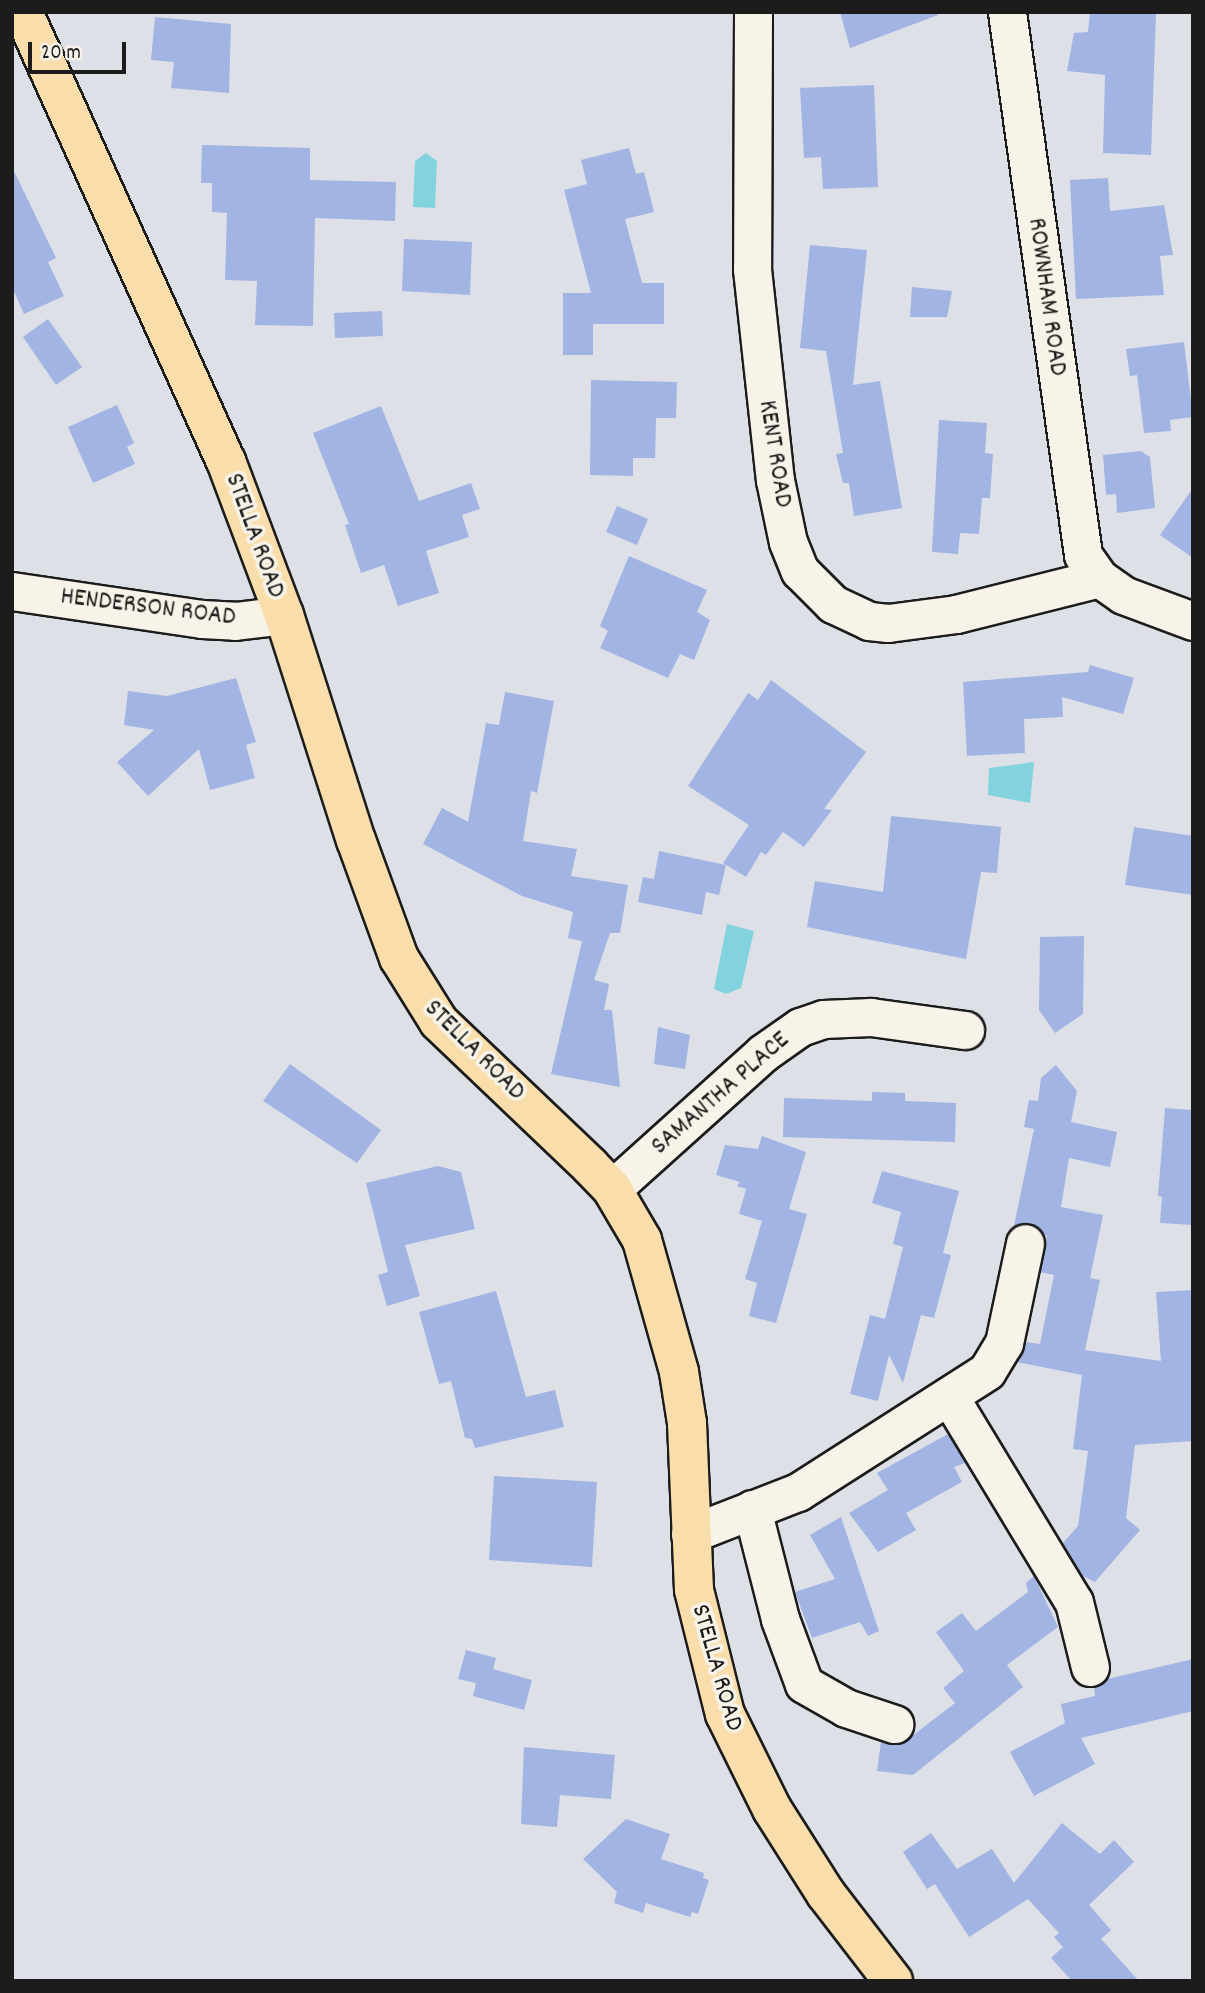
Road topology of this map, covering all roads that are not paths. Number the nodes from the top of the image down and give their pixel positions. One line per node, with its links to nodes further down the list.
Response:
1 (23, 12): 6 (main road, STELLA ROAD)
2 (753, 12): 4 (street, KENT ROAD)
3 (1007, 12): 4 (street, ROWNHAM ROAD)
4 (1099, 578): 7 (street)
5 (12, 591): 6 (street, HENDERSON ROAD)
6 (284, 615): 9 (main road, STELLA ROAD)
7 (1193, 621)
8 (965, 1030): 9 (street, SAMANTHA PLACE)
9 (612, 1189): 13 (main road, STELLA ROAD)
10 (1025, 1243): 11 (street)
11 (949, 1396): 12 (street); 14 (street)
12 (752, 1509): 13 (street); 15 (street)
13 (690, 1534): 16 (main road, STELLA ROAD)
14 (1090, 1667)
15 (894, 1724)
16 (893, 1981)

